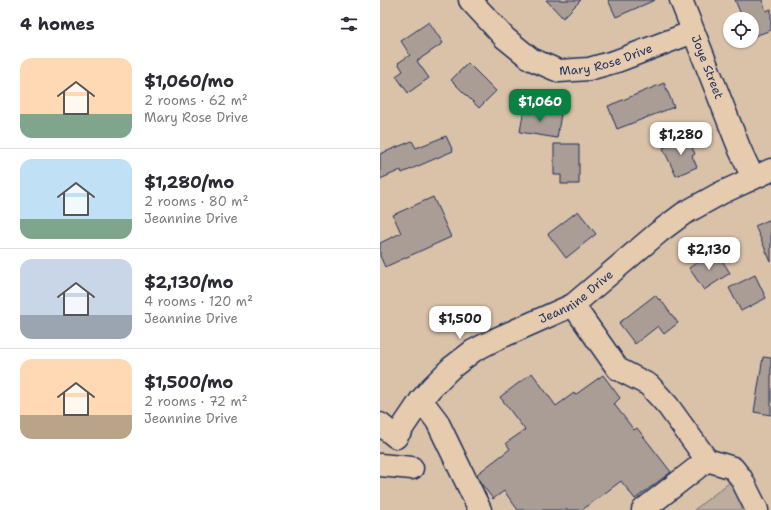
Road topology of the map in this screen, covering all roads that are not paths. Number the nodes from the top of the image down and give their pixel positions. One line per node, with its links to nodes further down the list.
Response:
1 (470, 0): 3 (street, Mary Rose Drive)
2 (681, 0): 3 (street, Joye Street)
3 (693, 32): 4 (street, Joye Street)
4 (762, 174): 5 (street, Jeannine Drive)
5 (573, 305): 6 (street, Jeannine Drive); 8 (street)
6 (421, 400): 7 (street, Jeannine Drive); 11 (street)
7 (388, 431)
8 (707, 460): 12 (street); 13 (street)
9 (380, 465): 10 (street)
10 (412, 468)
11 (480, 510)
12 (643, 510)
13 (757, 510)

